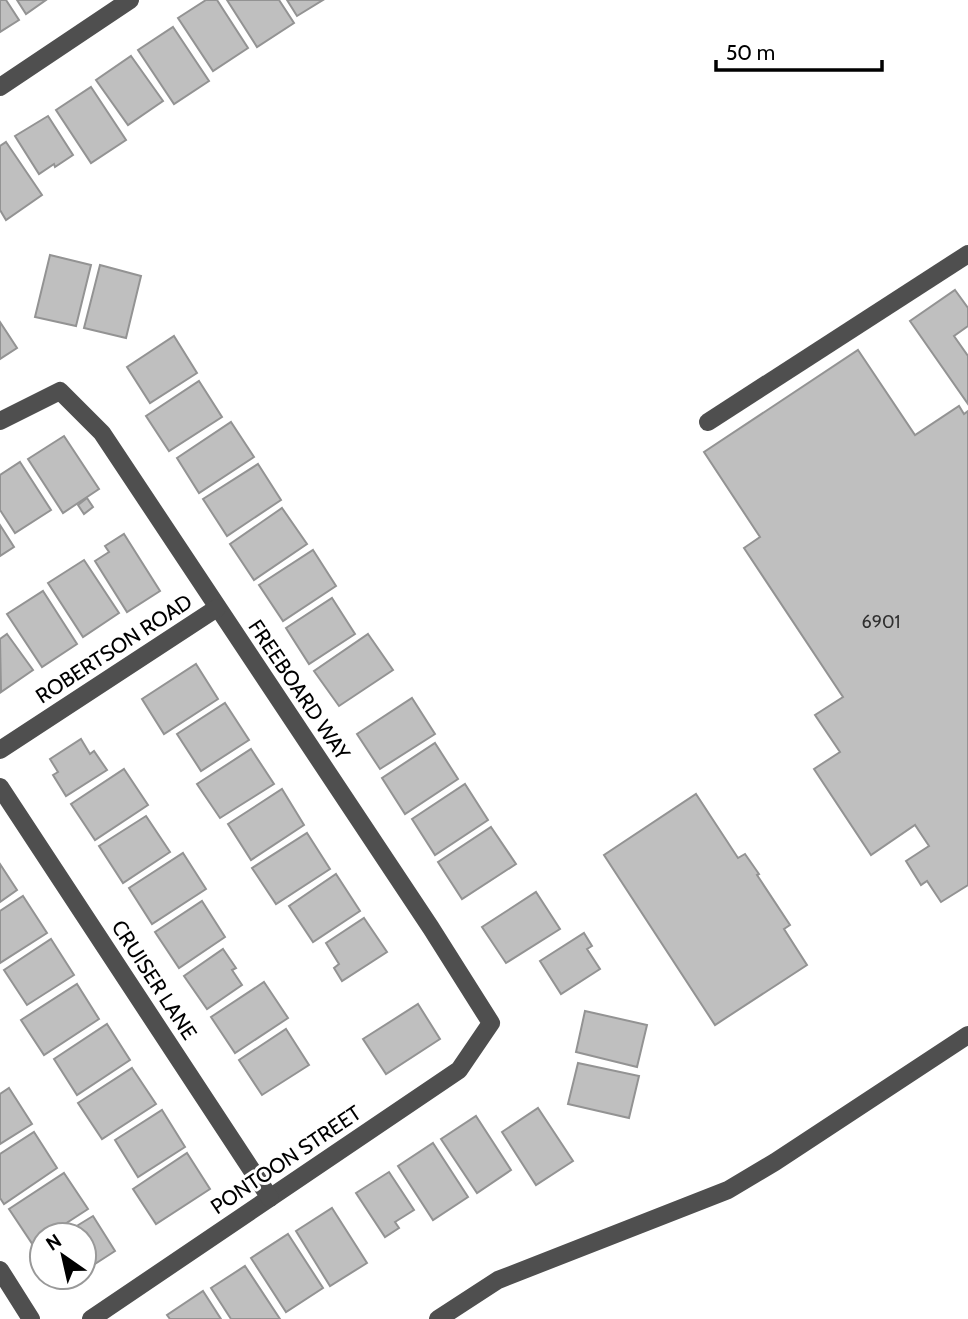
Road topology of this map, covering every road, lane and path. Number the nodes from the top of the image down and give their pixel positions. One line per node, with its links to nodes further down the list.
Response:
1 (130, 0): 2 (street)
2 (0, 87)
3 (968, 254): 5 (street)
4 (0, 421): 6 (street, FREEBOARD WAY)
5 (708, 422)
6 (217, 608): 7 (street, ROBERTSON ROAD); 9 (street, FREEBOARD WAY)
7 (0, 750)
8 (0, 787): 11 (street, CRUISER LANE)
9 (491, 1023): 11 (street, PONTOON STREET)
10 (968, 1035): 15 (street)
11 (270, 1198): 14 (street, PONTOON STREET)
12 (0, 1270): 13 (street)
13 (31, 1319)
14 (91, 1319)
15 (438, 1319)

